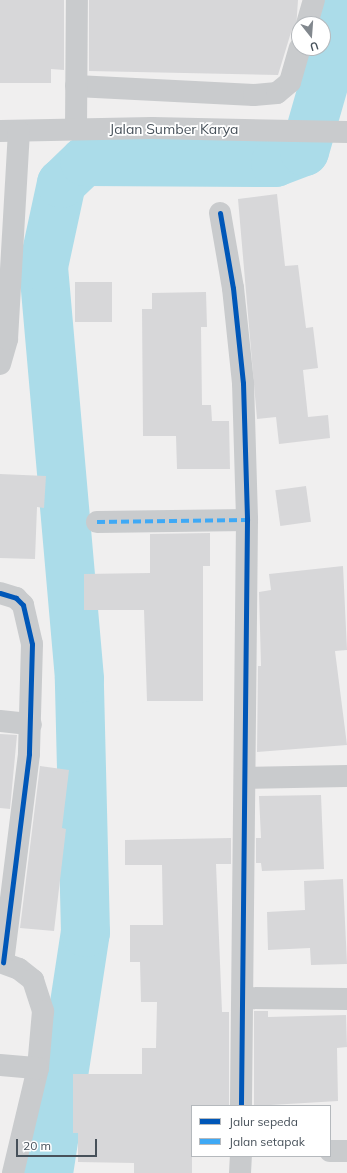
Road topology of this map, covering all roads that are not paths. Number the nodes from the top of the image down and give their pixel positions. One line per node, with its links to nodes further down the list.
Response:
1 (77, 0): 5 (street)
2 (314, 0): 3 (street)
3 (309, 16)
4 (298, 56): 5 (street)
5 (76, 86): 6 (street)
6 (76, 129): 7 (street, Jalan Sumber Karya); 8 (street, Jalan Sumber Karya)
7 (10, 131): 10 (street)
8 (340, 132)
9 (220, 213): 12 (street)
10 (6, 263): 11 (street)
11 (0, 364)
12 (247, 520): 13 (street); 18 (street)
13 (97, 522)
14 (0, 593): 16 (street)
15 (0, 721): 16 (street)
16 (31, 724): 19 (street)
17 (347, 776): 18 (street)
18 (245, 778): 21 (street)
19 (8, 833): 20 (street)
20 (2, 962): 24 (street)
21 (243, 998): 22 (street); 25 (street)
22 (347, 999)
23 (0, 1065): 24 (street)
24 (38, 1068): 29 (street)
25 (241, 1105)
26 (331, 1151): 27 (street)
27 (347, 1151)
28 (241, 1157): 30 (street)
29 (13, 1173)
30 (240, 1173)

